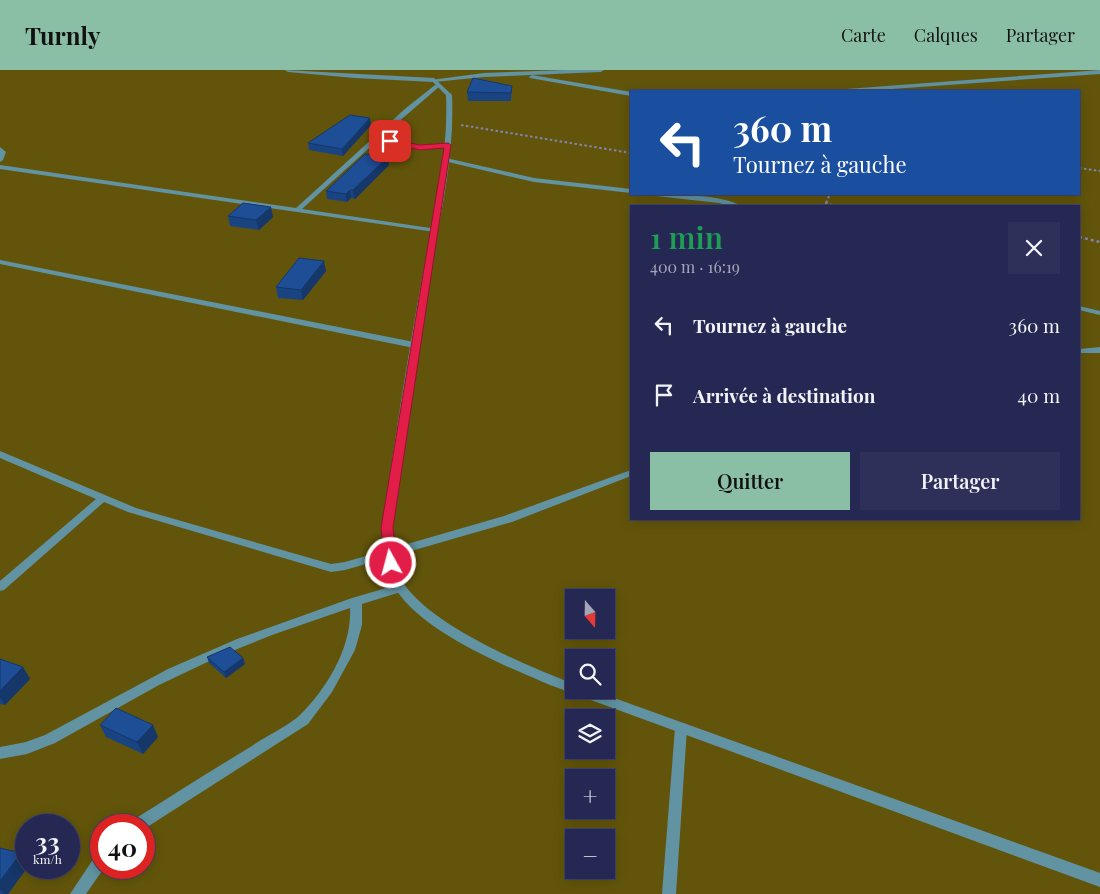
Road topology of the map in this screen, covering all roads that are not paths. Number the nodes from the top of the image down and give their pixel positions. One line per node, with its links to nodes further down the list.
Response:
1 (288, 70): 7 (street)
2 (500, 70): 6 (street)
3 (601, 70): 5 (street)
4 (1100, 72): 8 (street)
5 (512, 74): 6 (street); 9 (street)
6 (484, 75): 7 (street)
7 (436, 83): 10 (street); 11 (street)
8 (859, 90)
9 (630, 94)
10 (378, 138): 11 (street); 19 (street)
11 (448, 145): 14 (street)
12 (0, 149): 13 (street)
13 (0, 160)
14 (446, 160): 16 (street); 20 (street)
15 (0, 166): 19 (street)
16 (630, 191)
17 (665, 195): 18 (street)
18 (734, 205)
19 (296, 211): 20 (street)
20 (435, 230): 24 (street)
21 (0, 262): 24 (street)
22 (1080, 308): 23 (street)
23 (1100, 313)
24 (414, 346): 30 (street)
25 (1100, 350): 26 (street)
26 (1080, 351)
27 (0, 454): 29 (street)
28 (630, 473): 30 (street)
29 (103, 498): 30 (street); 31 (street)
30 (388, 552): 32 (street)
31 (0, 587)
32 (400, 588): 33 (street); 34 (street)
33 (356, 601): 37 (street); 38 (street)
34 (565, 686)
35 (602, 699): 36 (street)
36 (681, 728): 40 (street); 42 (street)
37 (0, 753)
38 (155, 814)
39 (90, 876): 41 (street)
40 (1100, 880)
41 (78, 894)
42 (669, 894)

